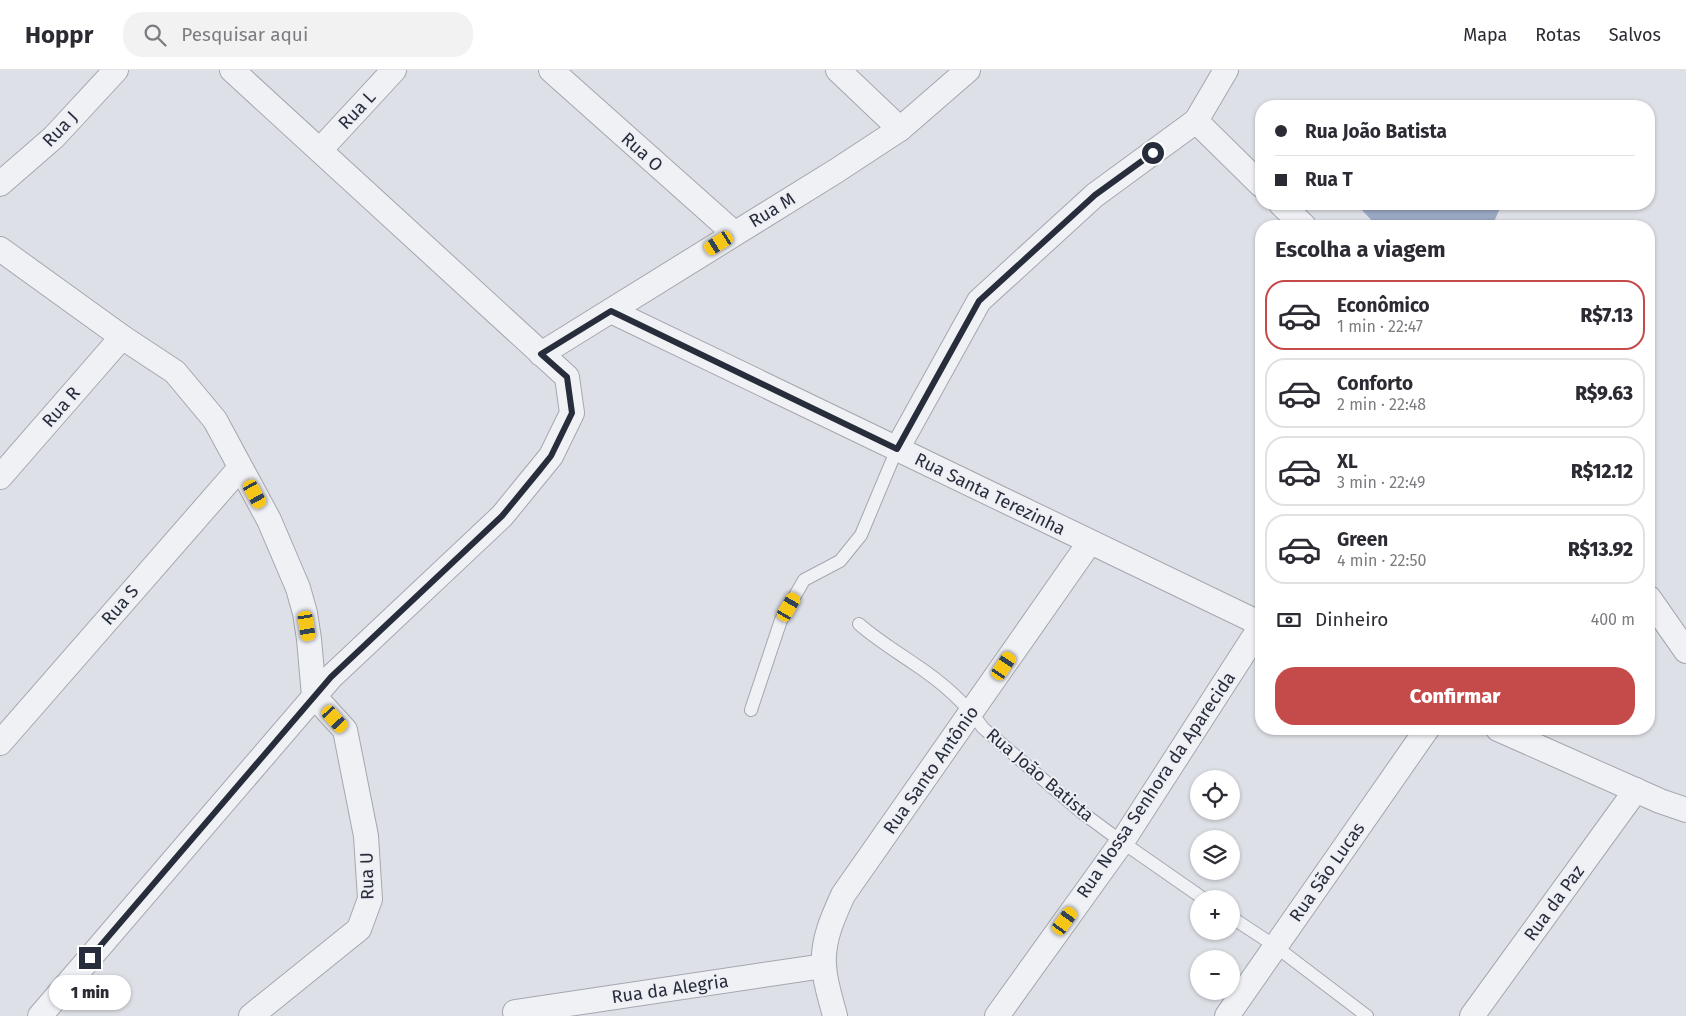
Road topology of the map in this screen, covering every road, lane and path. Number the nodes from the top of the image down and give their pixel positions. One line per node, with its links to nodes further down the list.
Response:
1 (116, 70): 12 (street, Rua J)
2 (232, 70): 10 (street)
3 (394, 70): 10 (street, Rua L)
4 (551, 70): 15 (street, Rua O)
5 (838, 70): 9 (street)
6 (968, 70): 9 (street, Rua M)
7 (1226, 70): 8 (street)
8 (1196, 121): 11 (street); 20 (street)
9 (900, 129): 15 (street, Rua M)
10 (320, 150): 19 (street)
11 (1255, 179)
12 (0, 184)
13 (1287, 210): 14 (street)
14 (1298, 220)
15 (734, 233): 17 (street, Rua M)
16 (0, 249): 18 (street)
17 (611, 311): 19 (street, Rua M); 20 (street, Rua Santa Terezinha)
18 (122, 337): 21 (street); 22 (street, Rua R)
19 (541, 354): 29 (street)
20 (897, 449): 23 (street, Rua Santa Terezinha); 30 (lane)
21 (240, 468): 29 (street); 34 (street, Rua S)
22 (0, 477)
23 (1090, 542): 25 (street, Rua Santa Terezinha); 31 (street, Rua Santo Antônio)
24 (1655, 607): 28 (street)
25 (1255, 622)
26 (859, 624): 31 (lane, Rua João Batista)
27 (1255, 634): 37 (street, Rua Nossa Senhora da Aparecida)
28 (1686, 651)
29 (314, 696): 43 (street); 44 (street, Rua U)
30 (751, 710)
31 (972, 712): 37 (lane, Rua João Batista); 41 (street, Rua Santo Antônio)
32 (1423, 735): 40 (street, Rua São Lucas)
33 (1512, 735): 35 (street)
34 (0, 743)
35 (1636, 790): 36 (street); 49 (street, Rua da Paz)
36 (1686, 810)
37 (1122, 842): 38 (lane, Rua João Batista); 46 (street, Rua Nossa Senhora da Aparecida)
38 (1191, 890)
39 (1240, 923): 40 (lane)
40 (1275, 946): 47 (street, Rua São Lucas); 48 (lane)
41 (824, 966): 42 (street, Rua da Alegria); 45 (street, Rua Santo Antônio)
42 (515, 1012)
43 (40, 1016)
44 (251, 1016)
45 (834, 1016)
46 (997, 1016)
47 (1227, 1016)
48 (1367, 1016)
49 (1472, 1016)

